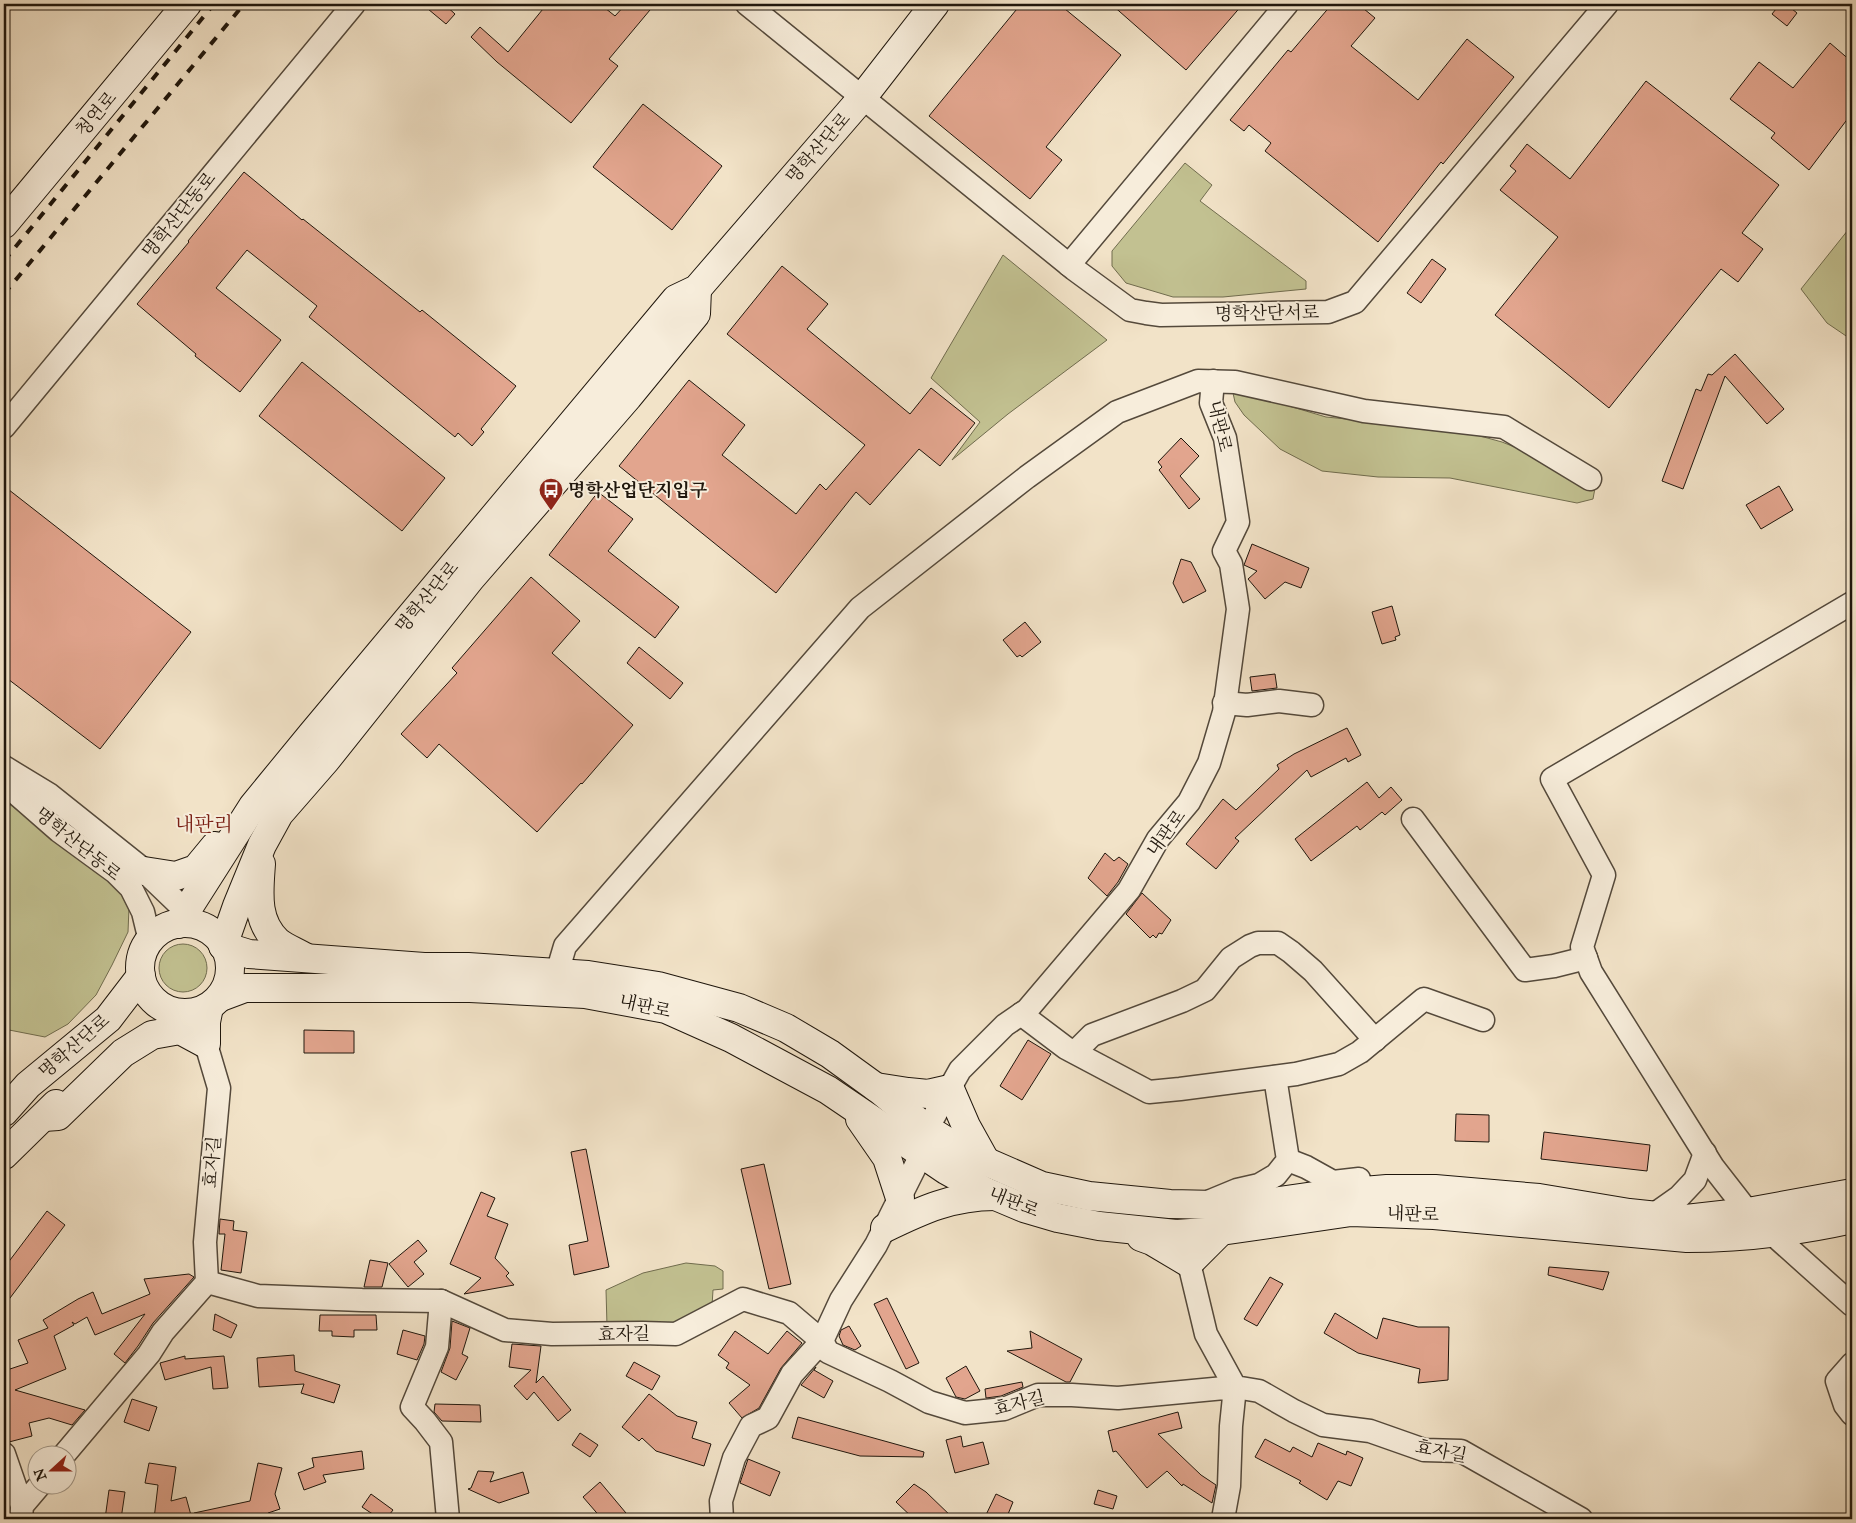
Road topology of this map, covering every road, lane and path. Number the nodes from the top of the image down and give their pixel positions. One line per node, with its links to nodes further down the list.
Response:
1 (188, 4): 8 (street, 청연로)
2 (354, 4): 12 (street, 명학산단동로)
3 (747, 4): 7 (street, 명학산단서로)
4 (935, 4): 7 (street, 명학산단로)
5 (1287, 4): 9 (street)
6 (1607, 4): 9 (street, 명학산단서로)
7 (862, 98): 9 (street, 명학산단서로); 10 (street, 명학산단로)
8 (4, 224)
9 (1069, 265)
10 (696, 288): 19 (street, 명학산단로); 21 (street, 명학산단로)
11 (1213, 381): 13 (street); 15 (street, 내판로); 28 (street)
12 (4, 428)
13 (1590, 478)
14 (1852, 603): 27 (street)
15 (1224, 704): 16 (street); 32 (street, 내판로)
16 (1312, 705)
17 (4, 767): 22 (street)
18 (4, 783): 24 (street, 명학산단동로)
19 (251, 810): 22 (street); 23 (street, 명학산단로)
20 (1413, 819): 27 (street)
21 (262, 844): 25 (street, 명학산단로); 26 (street)
22 (144, 871): 23 (street)
23 (186, 920): 24 (street); 25 (street)
24 (150, 941): 29 (street)
25 (223, 946): 26 (street, 내판로); 30 (street)
26 (309, 958): 28 (street, 내판로)
27 (1586, 958): 44 (street)
28 (558, 973): 38 (street, 내판로)
29 (141, 976): 31 (street); 41 (street, 명학산단로)
30 (215, 1002): 31 (street); 35 (street); 40 (street, 내판로)
31 (166, 1009): 42 (street)
32 (1021, 1014): 36 (street); 39 (street, 내판로)
33 (1483, 1020): 34 (street)
34 (1375, 1040): 36 (street); 37 (street)
35 (206, 1044): 42 (street); 61 (street, 효자길)
36 (1074, 1052): 37 (street)
37 (1275, 1077): 46 (street)
38 (875, 1087): 39 (street); 43 (street, 내판로)
39 (950, 1089): 43 (street, 내판로); 47 (street)
40 (851, 1105): 43 (street, 내판로); 51 (street)
41 (4, 1112)
42 (44, 1117): 45 (street)
43 (925, 1141): 47 (street, 내판로); 50 (street, 내판로); 51 (street)
44 (1705, 1153): 53 (street); 54 (street)
45 (4, 1155)
46 (1288, 1160): 48 (street); 52 (street)
47 (986, 1162): 52 (street, 내판로)
48 (1397, 1189): 52 (street, 내판로); 54 (street, 내판로)
49 (1852, 1193): 53 (street, 내판로)
50 (995, 1196): 56 (street); 57 (street, 내판로)
51 (900, 1198): 56 (street)
52 (1201, 1205)
53 (1748, 1212): 54 (street, 내판로); 59 (street)
54 (1652, 1216)
55 (1852, 1219): 59 (street, 내판로)
56 (885, 1228): 64 (street)
57 (1116, 1228): 58 (street, 내판로); 60 (street)
58 (1221, 1231): 59 (street, 내판로); 60 (street)
59 (1770, 1233): 63 (street)
60 (1189, 1263): 66 (street)
61 (207, 1282): 62 (street, 효자길); 68 (street)
62 (441, 1301): 64 (street, 효자길); 72 (street)
63 (1852, 1305)
64 (822, 1341): 66 (street, 효자길); 73 (street)
65 (1852, 1364): 67 (street)
66 (1235, 1387): 74 (street); 75 (street, 효자길)
67 (1852, 1414)
68 (71, 1446)
69 (4, 1454): 71 (street)
70 (33, 1496): 71 (street)
71 (22, 1513)
72 (448, 1519)
73 (722, 1519)
74 (1223, 1519)
75 (1581, 1519)

